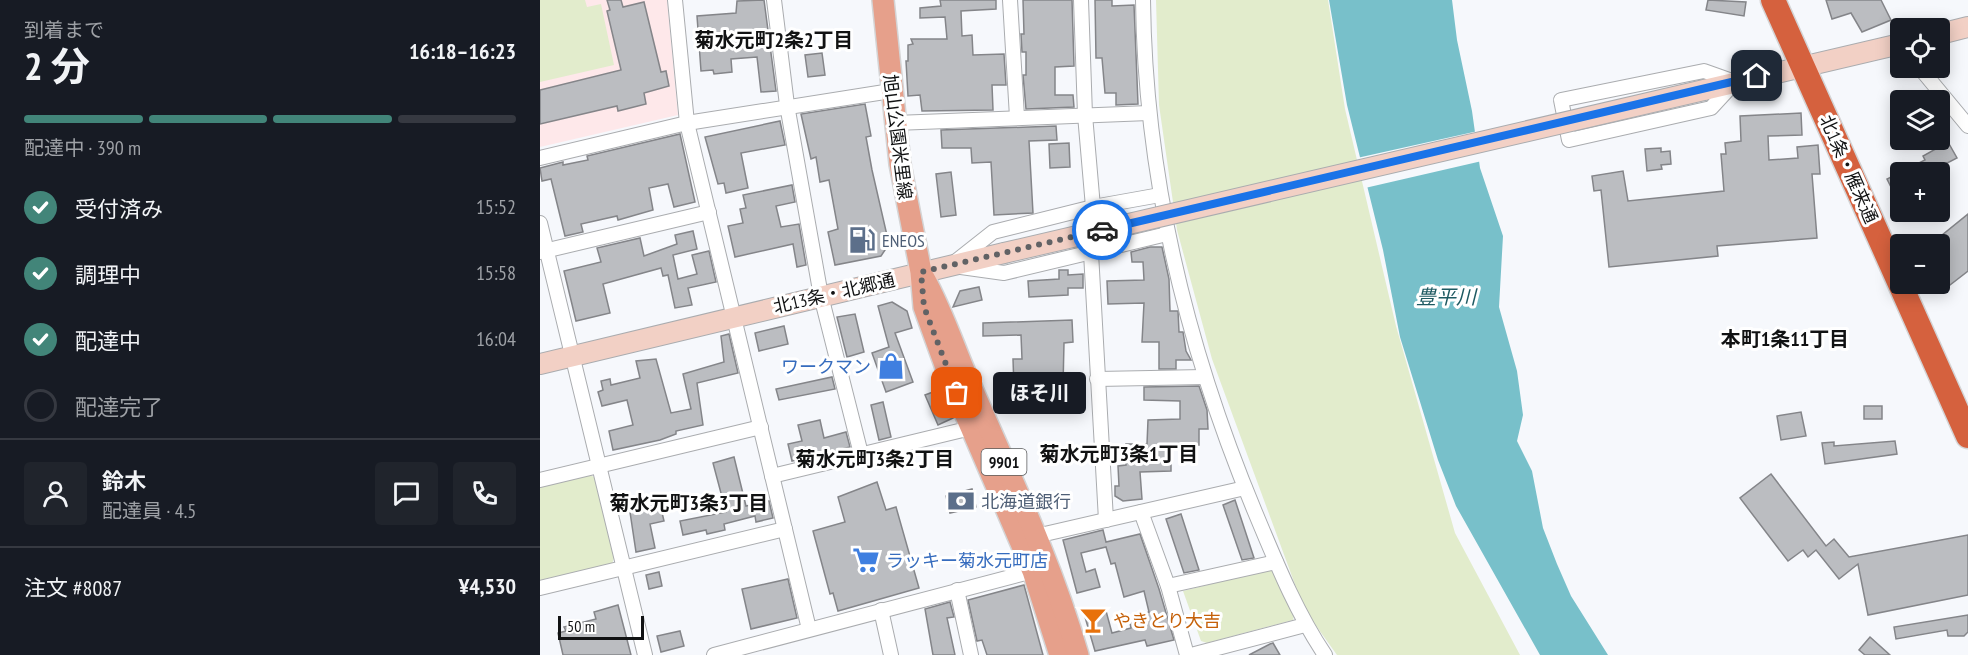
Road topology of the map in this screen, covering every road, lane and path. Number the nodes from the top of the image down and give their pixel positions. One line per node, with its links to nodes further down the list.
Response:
1 (675, 0): 19 (street)
2 (774, 0): 15 (street)
3 (883, 0): 14 (main road, 旭山公園米里線 / 9901)
4 (1010, 0): 18 (street)
5 (1081, 0): 17 (street)
6 (1143, 0): 16 (street)
7 (1773, 0): 11 (highway, 北1条・雁来通)
8 (1968, 27): 9 (street)
9 (1950, 32)
10 (1890, 47): 11 (street, 北13条・北郷通)
11 (1805, 68): 13 (street, 北13条・北郷通); 40 (highway, 北1条・雁来通)
12 (1928, 78): 21 (street)
13 (1734, 82): 13 (street); 30 (street, 北13条・北郷通, bridge)
14 (891, 91): 15 (street); 20 (main road, 旭山公園米里線 / 9901)
15 (787, 105): 19 (street); 32 (street)
16 (1149, 113): 17 (street); 23 (street)
17 (1085, 116): 18 (street); 24 (street)
18 (1017, 117): 20 (street)
19 (687, 123): 22 (street); 25 (street)
20 (895, 123): 31 (main road, 旭山公園米里線 / 9901)
21 (1968, 126)
22 (540, 159)
23 (1160, 195): 24 (street); 27 (street)
24 (1093, 207): 30 (street)
25 (709, 212): 28 (street); 33 (street)
26 (540, 223): 28 (street)
27 (1167, 234): 29 (street); 36 (street)
28 (543, 251): 34 (street)
29 (1091, 253): 30 (street); 37 (street)
30 (951, 265): 31 (street, 北13条・北郷通)
31 (921, 272): 32 (street, 北13条・北郷通); 39 (main road, 旭山公園米里線 / 9901); 49 (main road, 旭山公園米里線 / 9901)
32 (821, 296): 33 (street, 北13条・北郷通); 41 (street)
33 (734, 316): 34 (street, 北13条・北郷通); 38 (street)
34 (572, 356): 35 (street, 北13条・北郷通); 42 (street)
35 (540, 364)
36 (1204, 376): 37 (street); 45 (street)
37 (1097, 379): 47 (street)
38 (761, 427): 42 (street); 43 (street)
39 (971, 428): 41 (street); 52 (main road, 旭山公園米里線 / 9901)
40 (1968, 436)
41 (861, 454): 43 (street)
42 (599, 465): 44 (street); 51 (street)
43 (772, 476): 48 (street)
44 (540, 480)
45 (1245, 488): 46 (street); 50 (street)
46 (1141, 512): 47 (street); 53 (street)
47 (1106, 520): 49 (street)
48 (785, 529): 51 (street); 58 (street)
49 (1036, 536): 64 (main road, 旭山公園米里線 / 9901)
50 (1276, 562): 53 (street); 57 (street)
51 (624, 568): 54 (street); 59 (street)
52 (1033, 571): 55 (street); 63 (main road, 旭山公園米里線 / 9901)
53 (1168, 586): 65 (street)
54 (540, 588)
55 (957, 590): 56 (street); 62 (street)
56 (881, 610): 58 (street); 61 (street)
57 (1305, 625): 65 (street); 66 (street)
58 (809, 629): 60 (street)
59 (645, 655)
60 (714, 655)
61 (891, 655)
62 (970, 655)
63 (1060, 655)
64 (1078, 655)
65 (1189, 655)
66 (1325, 655)

